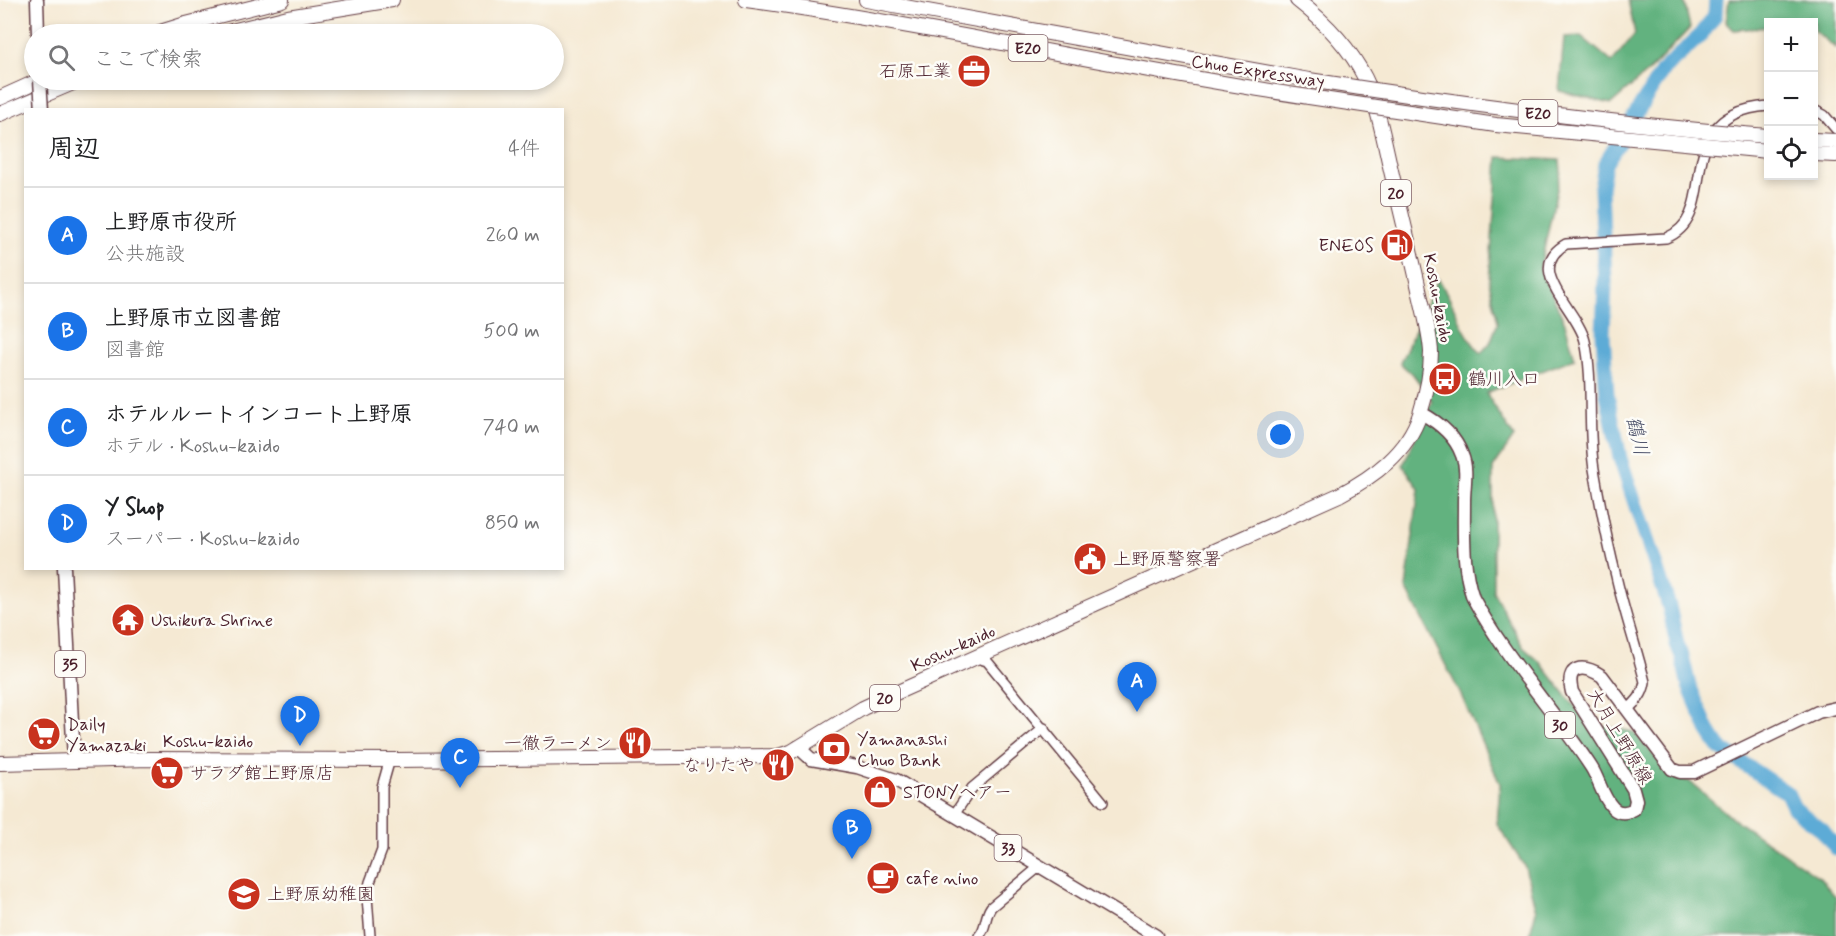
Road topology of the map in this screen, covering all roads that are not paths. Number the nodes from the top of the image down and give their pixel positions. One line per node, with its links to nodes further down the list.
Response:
1 (37, 0): 7 (main road)
2 (282, 0): 8 (highway)
3 (392, 0): 9 (highway)
4 (746, 0): 24 (highway, Chuo Expressway / E20, bridge)
5 (866, 0): 21 (highway, Chuo Expressway / E20, bridge)
6 (1297, 0): 27 (highway, Koshu-kaido / 20)
7 (38, 24)
8 (186, 24)
9 (260, 24)
10 (24, 82): 14 (highway)
11 (24, 87): 15 (highway)
12 (41, 90): 17 (main road, bridge)
13 (56, 90): 19 (highway)
14 (0, 92)
15 (0, 98)
16 (1764, 106): 31 (street)
17 (42, 108)
18 (1818, 112): 20 (street)
19 (0, 114)
20 (1836, 129)
21 (1764, 136)
22 (1818, 140): 23 (highway)
23 (1836, 141)
24 (1764, 151)
25 (1818, 154): 26 (highway)
26 (1836, 155)
27 (1421, 413): 29 (highway, Koshu-kaido / 20); 31 (main road, 大月上野原線 / 30)
28 (64, 570): 35 (main road, 35)
29 (977, 658): 32 (street); 33 (highway, Koshu-kaido / 20)
30 (1836, 708): 31 (main road, 大月上野原線 / 30)
31 (1628, 710)
32 (1044, 728): 37 (street); 38 (street)
33 (798, 747): 34 (highway, Koshu-kaido / 20); 38 (main road, 33)
34 (390, 759): 35 (highway, Koshu-kaido / 20); 40 (street)
35 (74, 760): 36 (highway, Koshu-kaido / 20)
36 (0, 763)
37 (1103, 802)
38 (954, 815): 39 (main road, 33)
39 (1039, 867): 41 (street); 42 (main road, 33)
40 (370, 936)
41 (979, 936)
42 (1156, 936)

